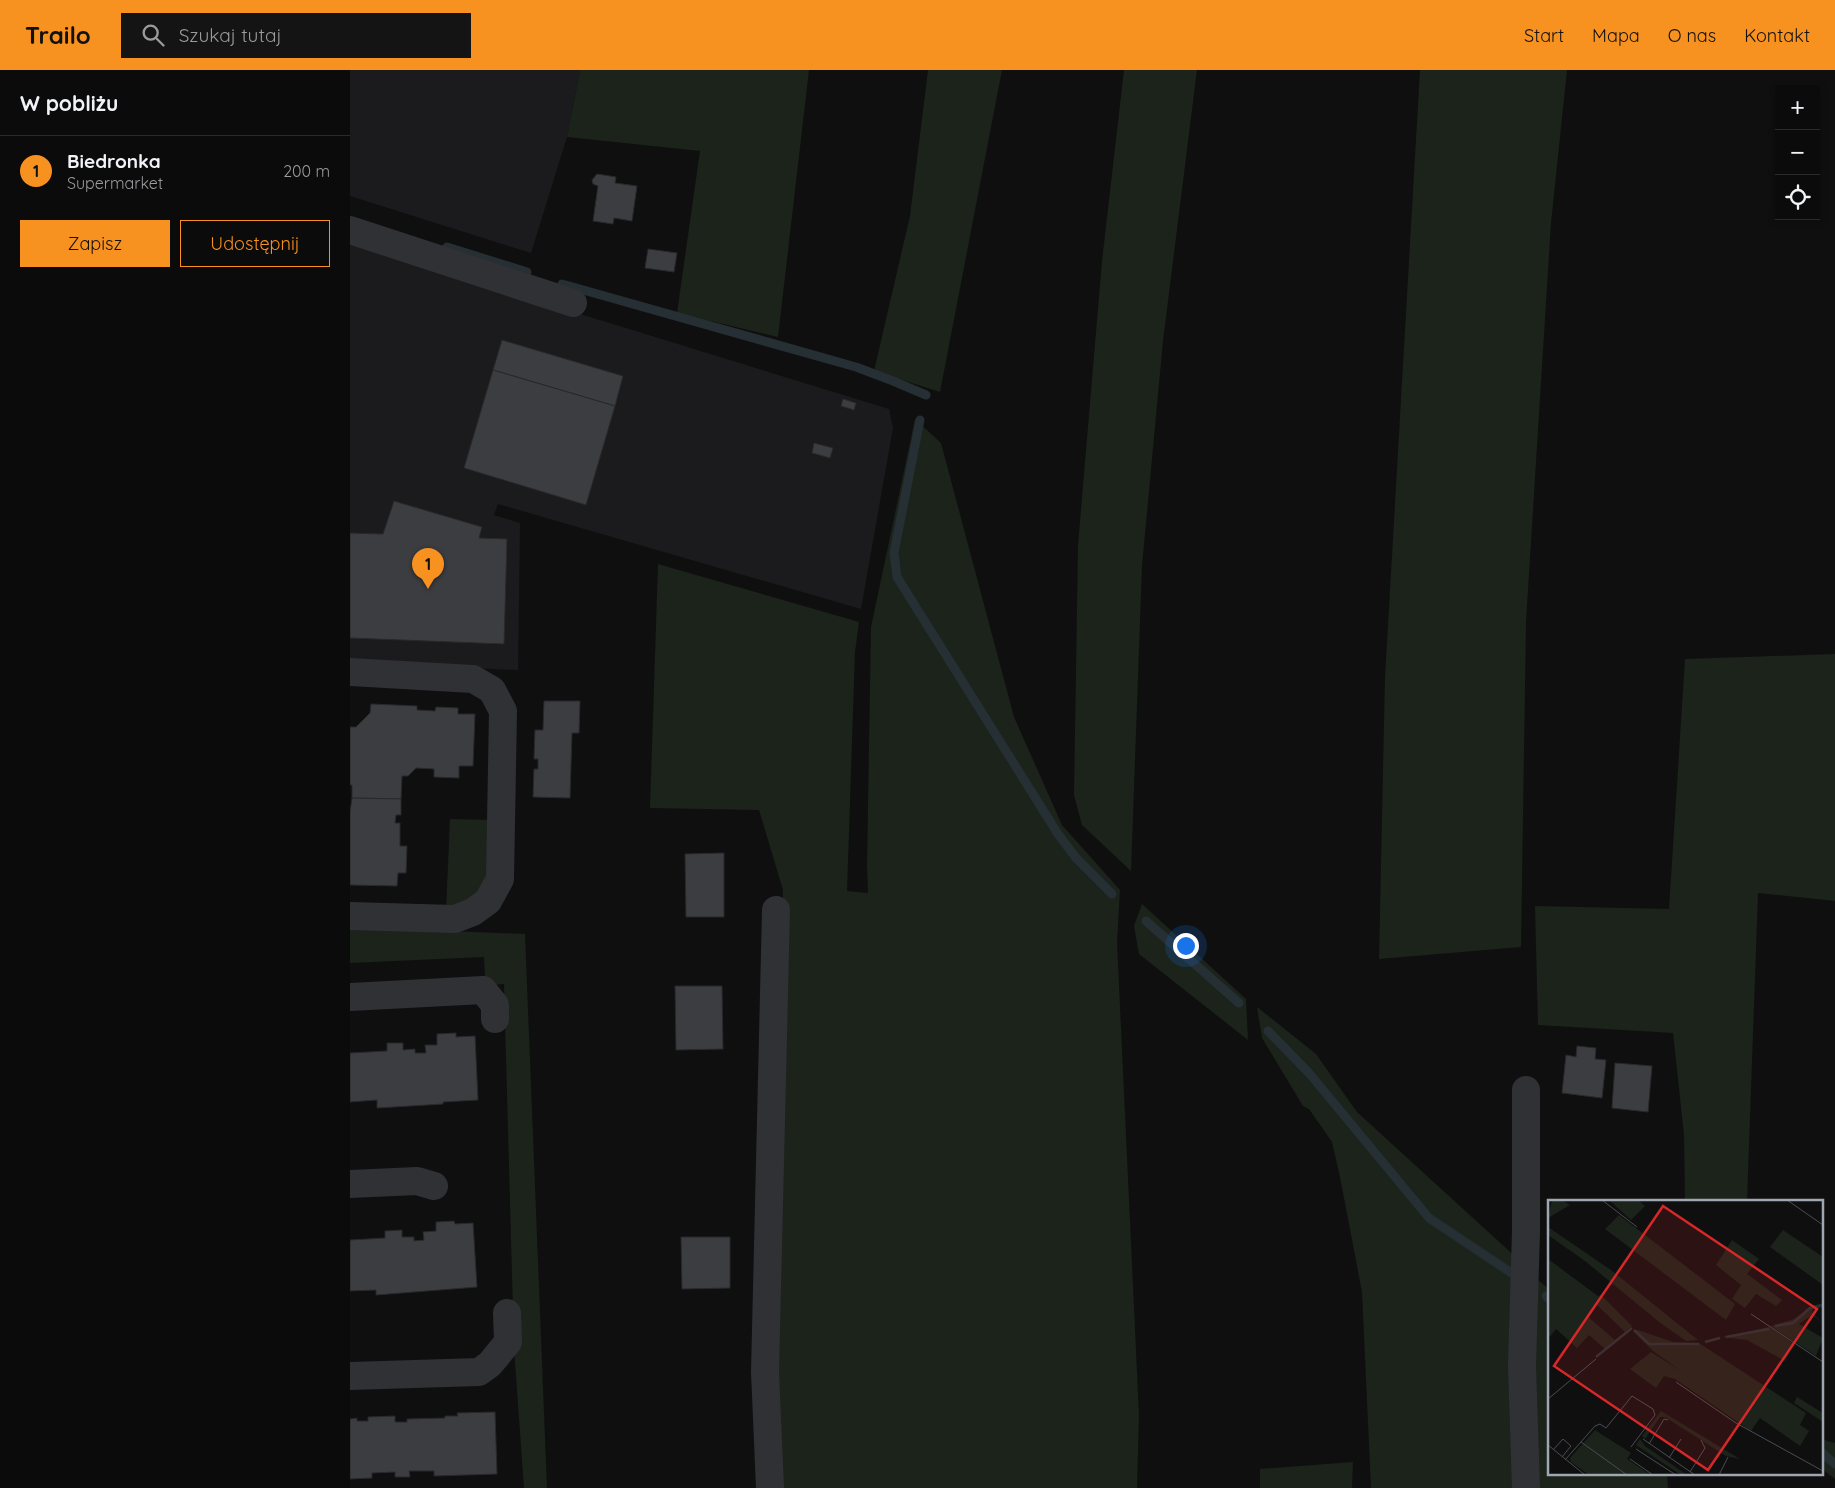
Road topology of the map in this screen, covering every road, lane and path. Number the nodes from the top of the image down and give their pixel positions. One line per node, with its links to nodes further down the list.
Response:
1 (350, 230): 2 (street)
2 (573, 303)
3 (350, 672): 5 (street)
4 (776, 910): 13 (street)
5 (350, 916)
6 (350, 996): 7 (street)
7 (495, 1018)
8 (1526, 1090): 14 (street)
9 (350, 1184): 10 (street)
10 (434, 1186)
11 (507, 1313): 12 (street)
12 (350, 1376)
13 (770, 1488)
14 (1526, 1488)

